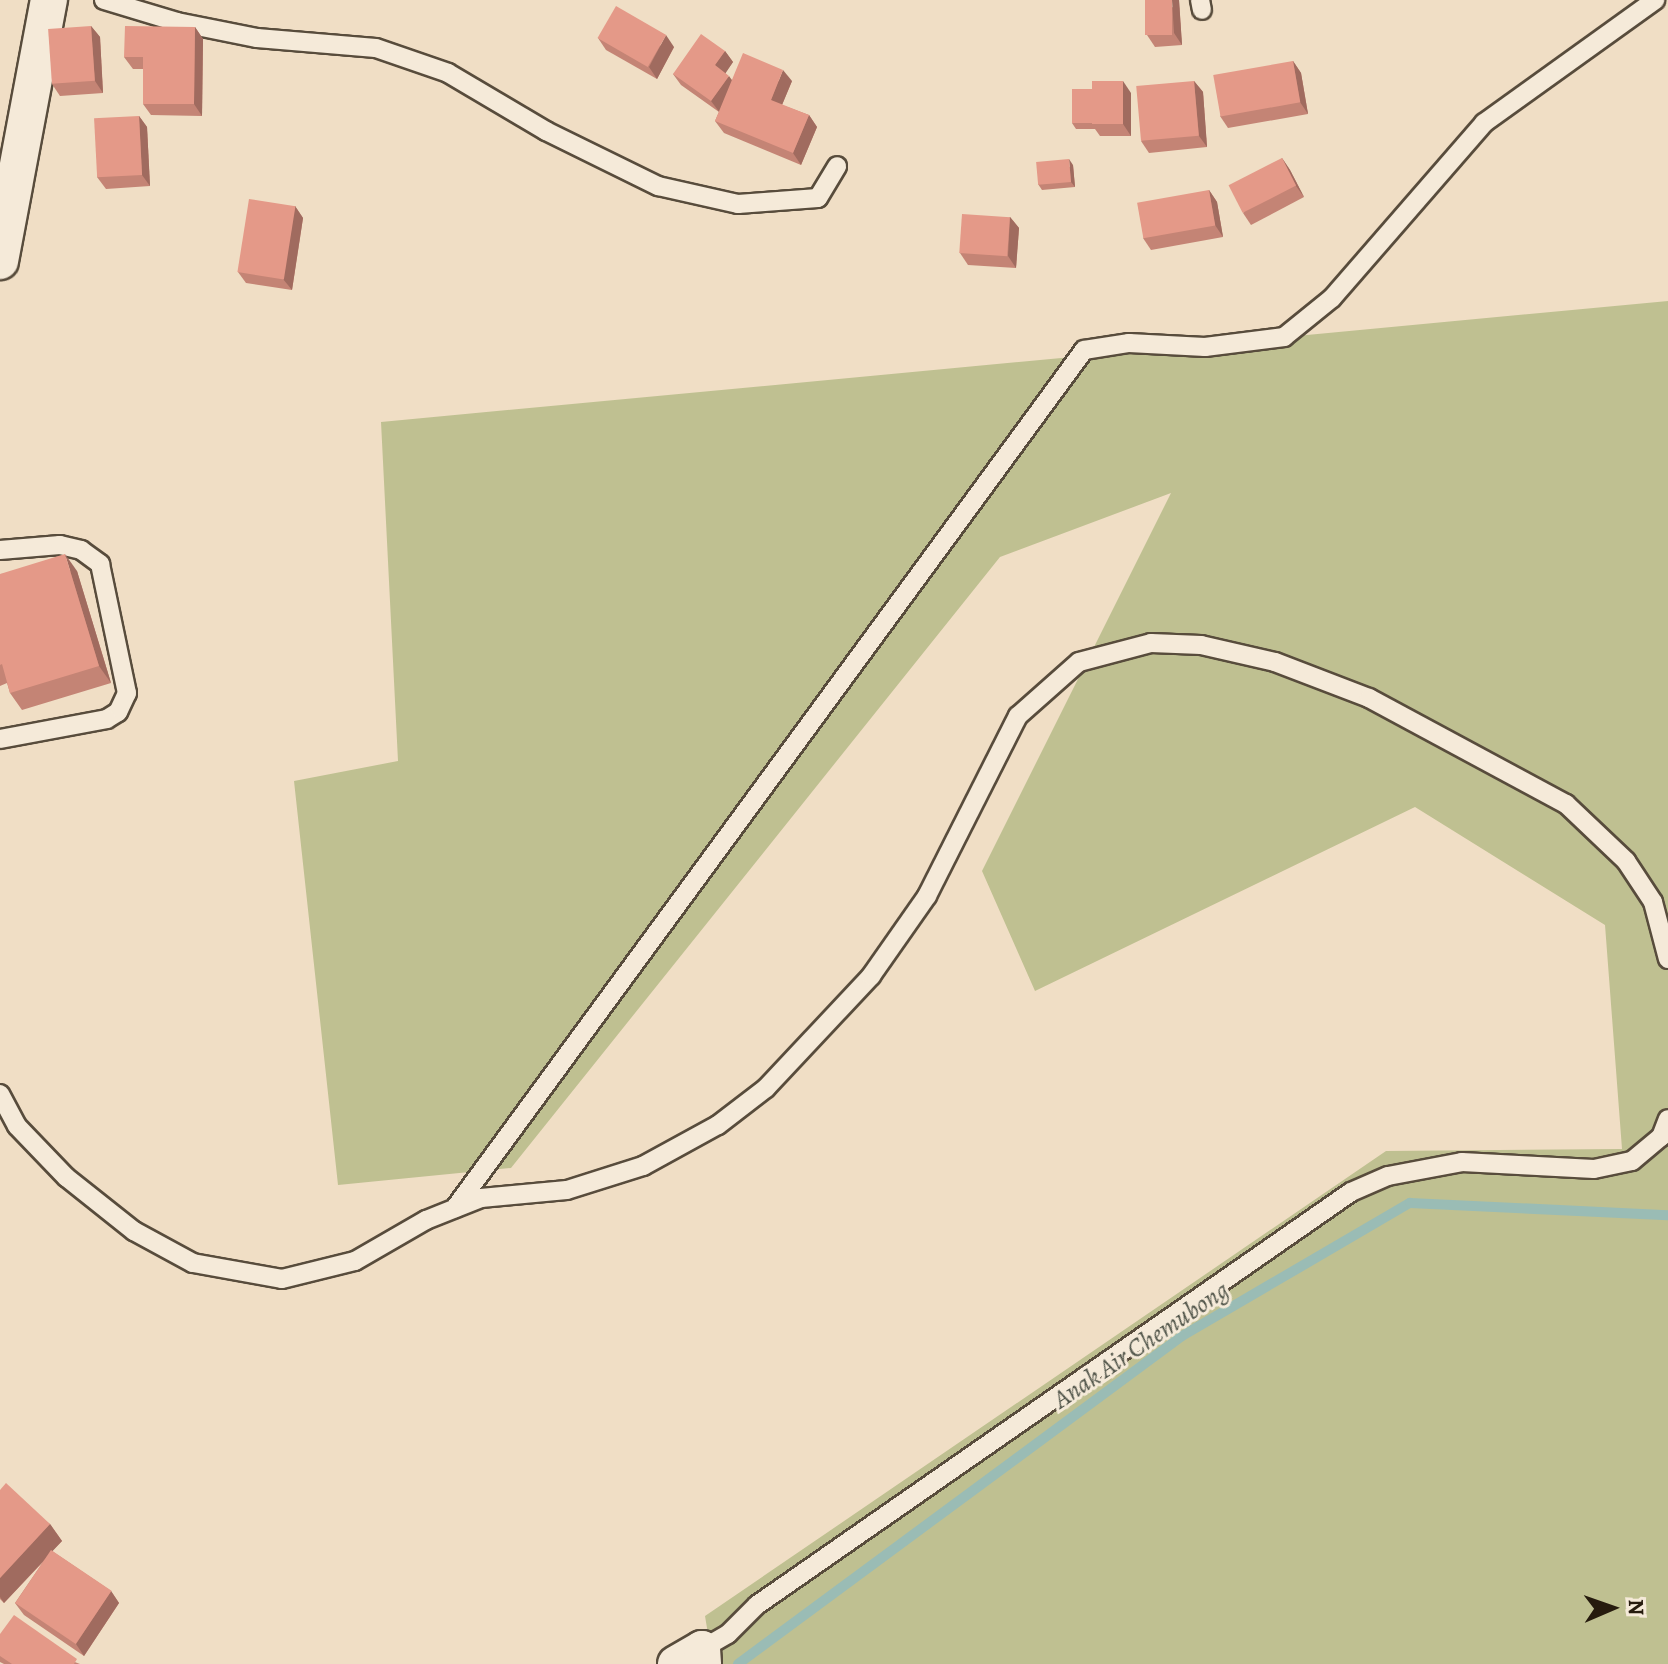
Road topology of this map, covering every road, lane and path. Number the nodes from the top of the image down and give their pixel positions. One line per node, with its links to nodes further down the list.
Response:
1 (49, 0): 5 (street)
2 (104, 0): 4 (lane)
3 (1655, 0): 11 (lane)
4 (837, 166)
5 (0, 261)
6 (0, 550): 7 (lane)
7 (0, 739)
8 (1668, 959): 11 (lane)
9 (0, 1094): 11 (lane)
10 (1668, 1119): 12 (lane)
11 (454, 1209)
12 (694, 1659)

